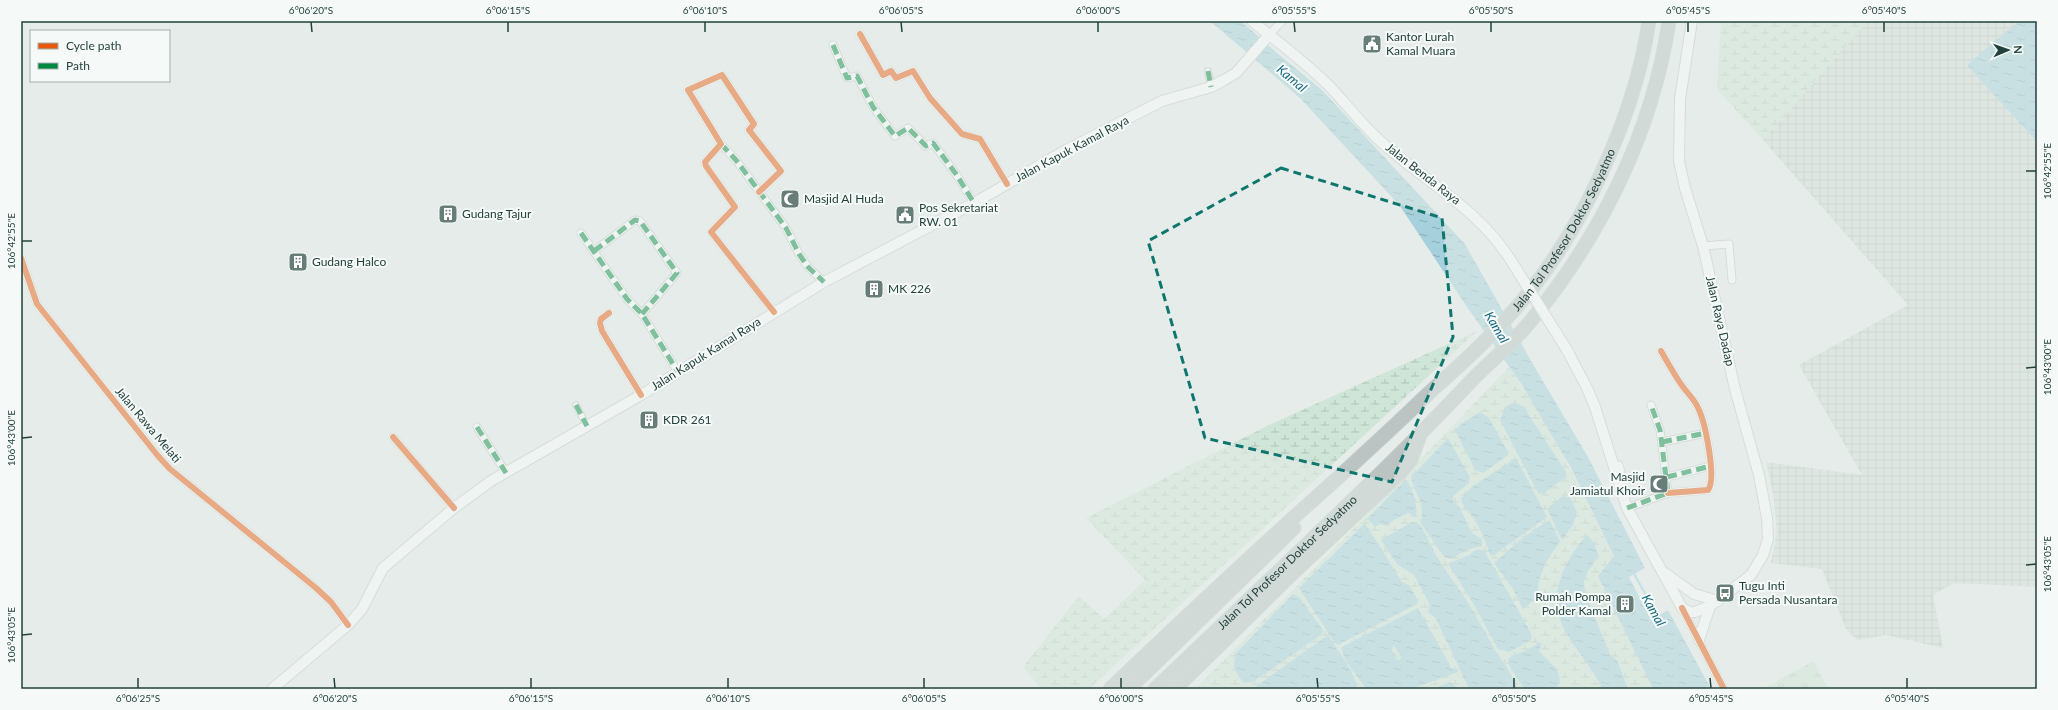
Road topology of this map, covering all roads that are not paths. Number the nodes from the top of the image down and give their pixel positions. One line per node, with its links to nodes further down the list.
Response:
1 (1252, 21): 7 (main road, Jalan Benda Raya)
2 (1282, 21): 7 (street)
3 (1649, 21): 37 (highway, Jalan Tol Profesor Doktor Sedyatmo)
4 (1669, 21): 32 (highway, Jalan Tol Profesor Doktor Sedyatmo)
5 (1692, 21): 16 (main road, Jalan Raya Dadap)
6 (860, 34): 12 (street)
7 (1266, 38): 10 (main road, Jalan Kapuk Kamal Raya); 39 (main road, Jalan Benda Raya, bridge)
8 (832, 45): 14 (street)
9 (1208, 71): 10 (street)
10 (1211, 87): 12 (main road, Jalan Kapuk Kamal Raya)
11 (722, 144): 13 (street); 13 (street); 21 (street)
12 (1006, 184): 14 (main road, Jalan Kapuk Kamal Raya)
13 (759, 192): 20 (street)
14 (974, 203): 20 (main road, Jalan Kapuk Kamal Raya)
15 (582, 233): 17 (street)
16 (1703, 246): 19 (street); 45 (main road, Jalan Raya Dadap)
17 (594, 251): 23 (street); 23 (street)
18 (21, 258): 47 (street, Jalan Rawa Melati)
19 (1732, 280)
20 (824, 282): 21 (main road, Jalan Kapuk Kamal Raya)
21 (774, 312): 25 (main road, Jalan Kapuk Kamal Raya)
22 (609, 313): 26 (street)
23 (642, 314): 25 (street)
24 (1661, 351): 31 (street)
25 (678, 372): 26 (main road, Jalan Kapuk Kamal Raya)
26 (641, 395): 29 (main road, Jalan Kapuk Kamal Raya)
27 (576, 405): 29 (street)
28 (1651, 405): 34 (street)
29 (586, 426): 38 (main road, Jalan Kapuk Kamal Raya)
30 (477, 427): 38 (street)
31 (1706, 433): 34 (street); 36 (street)
32 (1419, 436): 52 (highway, Jalan Tol Profesor Doktor Sedyatmo); 53 (highway, Jalan Tol Profesor Doktor Sedyatmo)
33 (393, 437): 42 (street)
34 (1662, 442): 40 (street)
35 (1619, 465): 39 (street)
36 (1711, 466): 40 (street); 41 (street)
37 (1348, 469): 50 (highway, Jalan Tol Profesor Doktor Sedyatmo); 51 (highway, Jalan Tol Profesor Doktor Sedyatmo)
38 (506, 472): 42 (main road, Jalan Kapuk Kamal Raya)
39 (1615, 476): 43 (main road)
40 (1667, 477): 41 (street)
41 (1664, 494): 43 (street)
42 (454, 508): 47 (main road, Jalan Kapuk Kamal Raya)
43 (1627, 508): 44 (main road)
44 (1662, 571): 45 (main road); 46 (main road)
45 (1714, 604): 46 (main road, Jalan Raya Dadap); 48 (main road)
46 (1682, 608): 48 (street)
47 (348, 625): 49 (main road, Jalan Kapuk Kamal Raya)
48 (1699, 640): 54 (street)
49 (272, 689)
50 (1110, 689)
51 (1129, 689)
52 (1155, 689)
53 (1177, 689)
54 (1724, 689)

